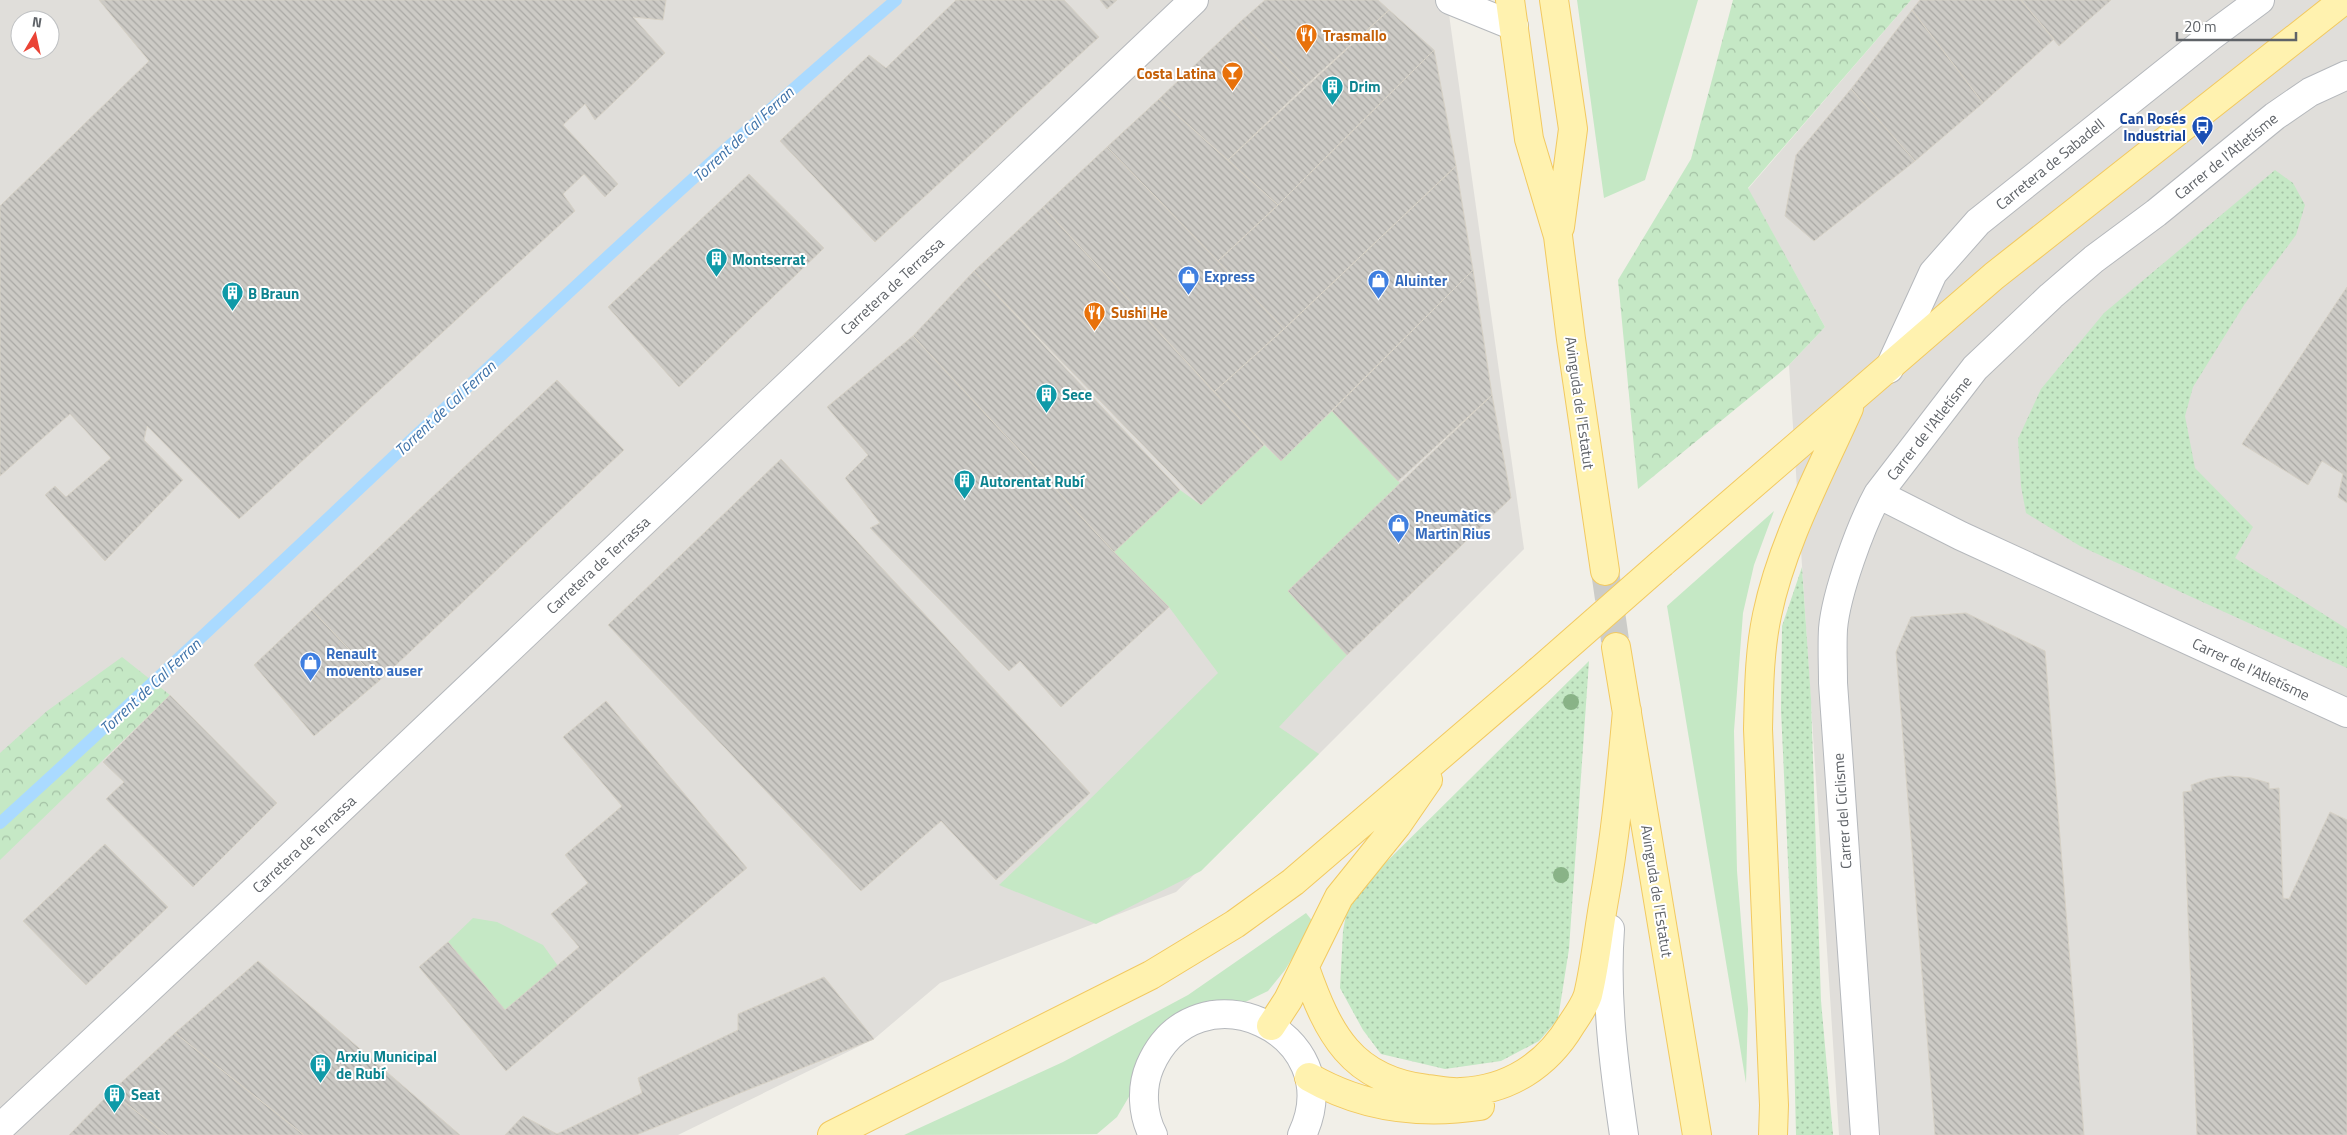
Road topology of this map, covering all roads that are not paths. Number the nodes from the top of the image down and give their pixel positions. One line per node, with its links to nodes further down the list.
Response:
1 (1194, 0): 24 (street, Carretera de Terrassa)
2 (1450, 0): 6 (street)
3 (1554, 0): 10 (main road)
4 (2260, 0): 11 (street, Carretera de Sabadell)
5 (2344, 0): 11 (main road)
6 (1512, 13): 10 (main road)
7 (2347, 56): 9 (street)
8 (2347, 75): 9 (street)
9 (2310, 92): 13 (street, Carrer de l'Atletísme)
10 (1558, 236): 14 (main road, Avinguda de l'Estatut)
11 (1889, 369): 12 (main road)
12 (1852, 401): 18 (main road, bridge); 30 (main road)
13 (1878, 494): 17 (street, Carrer de l'Atletísme); 31 (street, Carrer del Ciclisme)
14 (1605, 571)
15 (1616, 647): 16 (main road, Avinguda de l'Estatut)
16 (1628, 711): 19 (main road); 29 (main road, Avinguda de l'Estatut)
17 (2347, 713)
18 (1450, 748): 20 (main road); 26 (main road)
19 (1615, 843): 21 (main road); 28 (street)
20 (1305, 968): 21 (main road); 22 (main road)
21 (1588, 997): 23 (main road)
22 (1271, 1026): 23 (street); 25 (street)
23 (1309, 1077): 27 (street)
24 (0, 1128)
25 (1147, 1133)
26 (832, 1135)
27 (1302, 1135)
28 (1624, 1135)
29 (1697, 1135)
30 (1772, 1135)
31 (1865, 1135)

